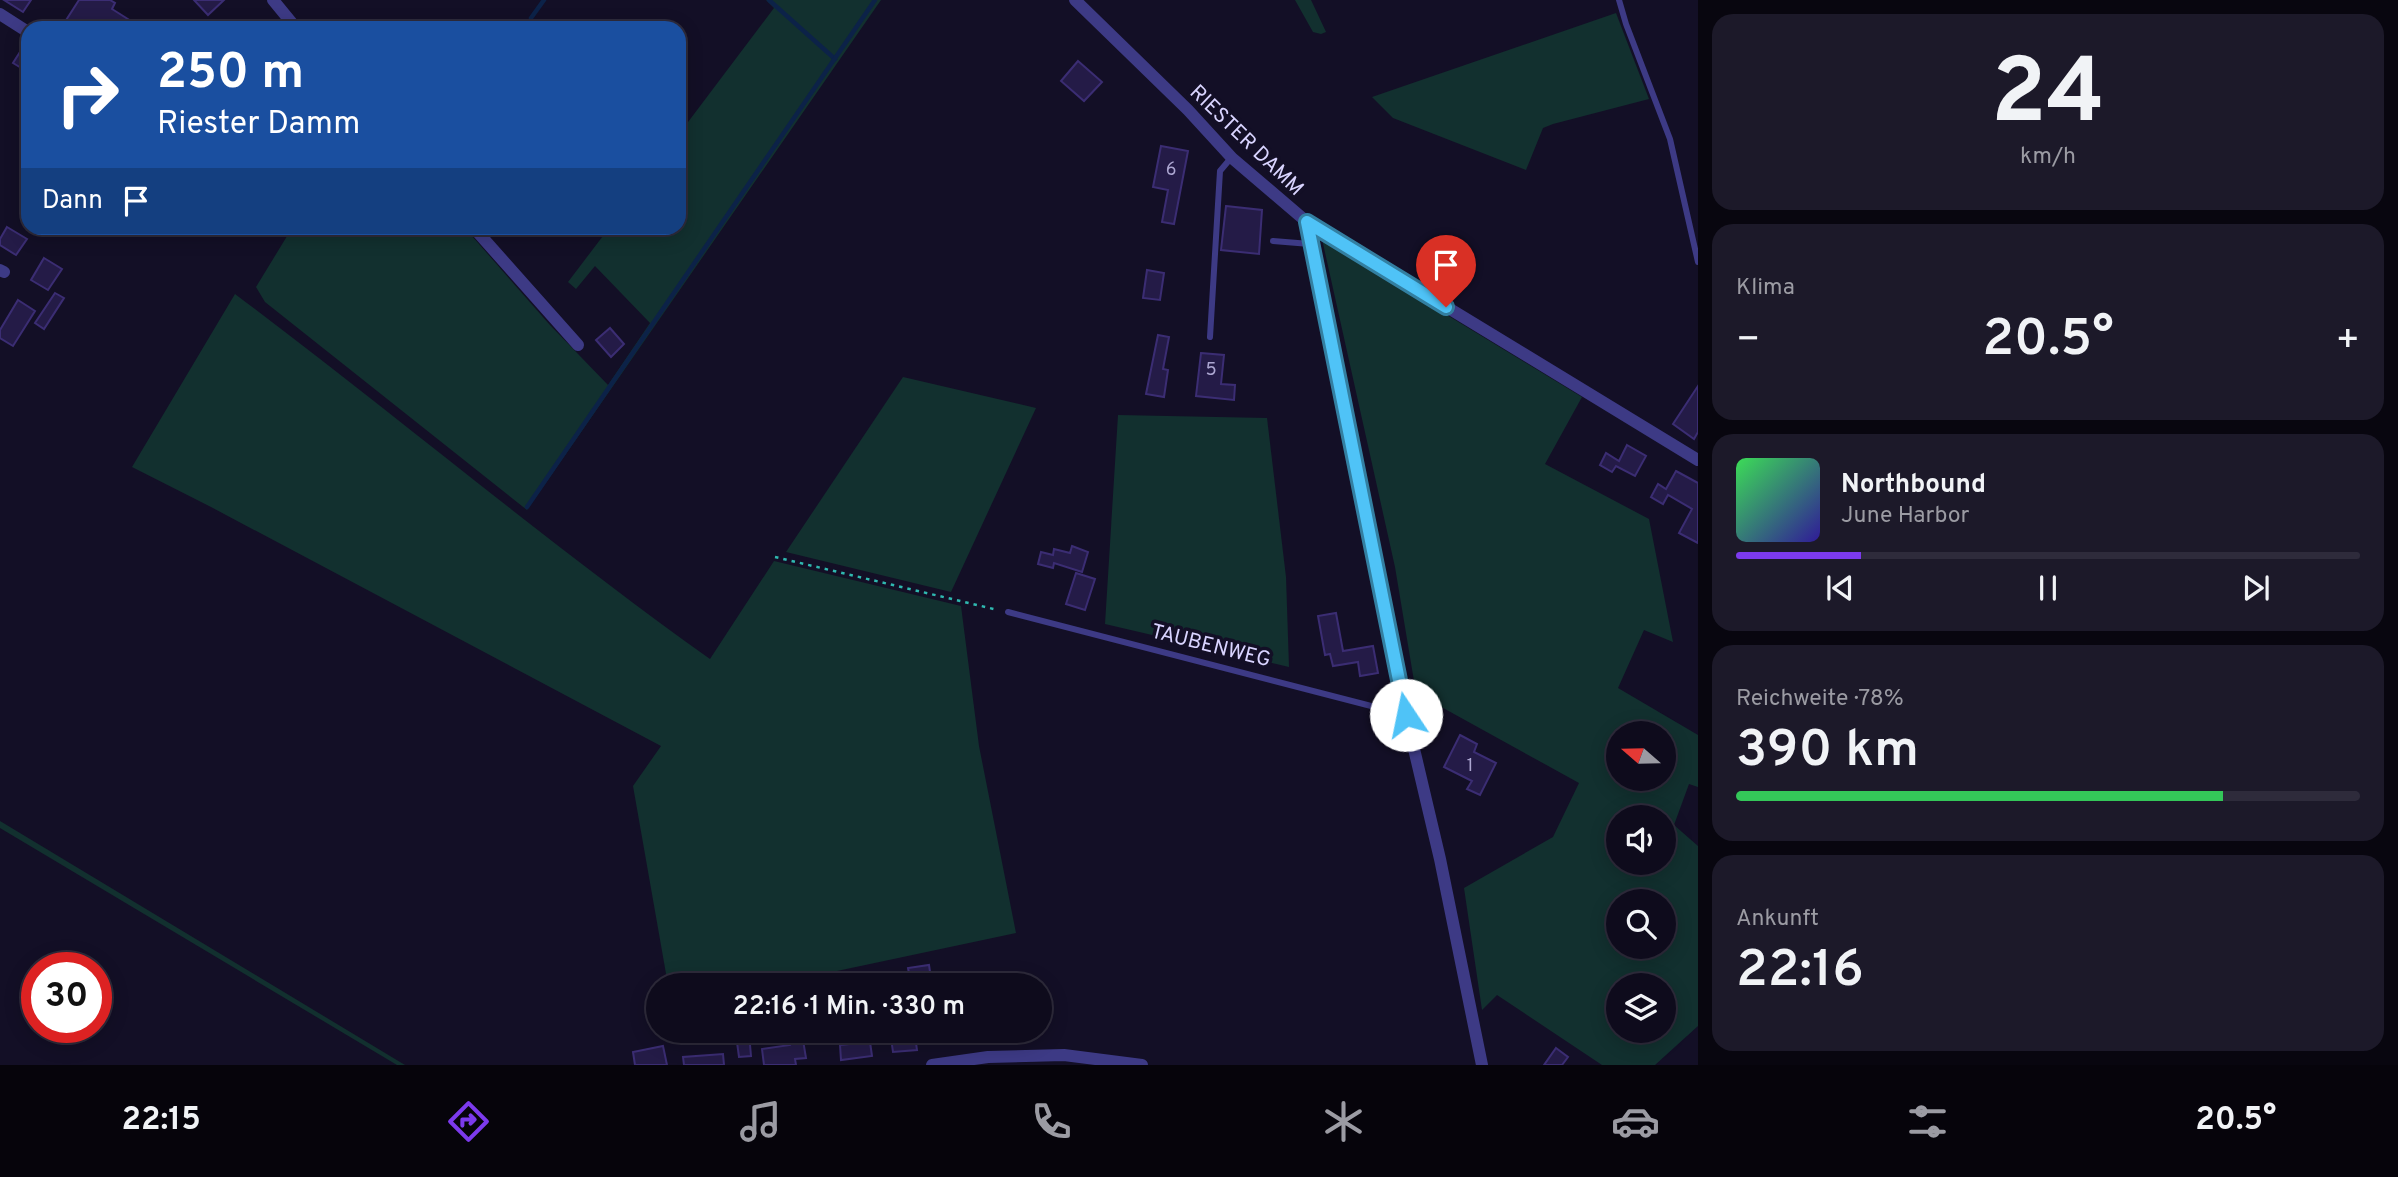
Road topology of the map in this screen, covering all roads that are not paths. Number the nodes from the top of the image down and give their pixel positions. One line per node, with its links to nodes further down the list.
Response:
1 (273, 0): 5 (street)
2 (1074, 0): 7 (street, RIESTER DAMM)
3 (1619, 0): 12 (lane)
4 (0, 14): 6 (street)
5 (290, 21)
6 (21, 28)
7 (1232, 158): 8 (street, RIESTER DAMM); 13 (lane)
8 (1307, 222): 11 (street); 15 (street, RIESTER DAMM)
9 (480, 235): 14 (street)
10 (1273, 242): 11 (lane)
11 (1310, 244): 17 (street)
12 (1698, 262)
13 (1210, 337)
14 (578, 345)
15 (1698, 460)
16 (1007, 612): 17 (lane, TAUBENWEG)
17 (1406, 715): 21 (street)
18 (988, 1061): 19 (street); 20 (street)
19 (932, 1065)
20 (1142, 1065)
21 (1482, 1065)

